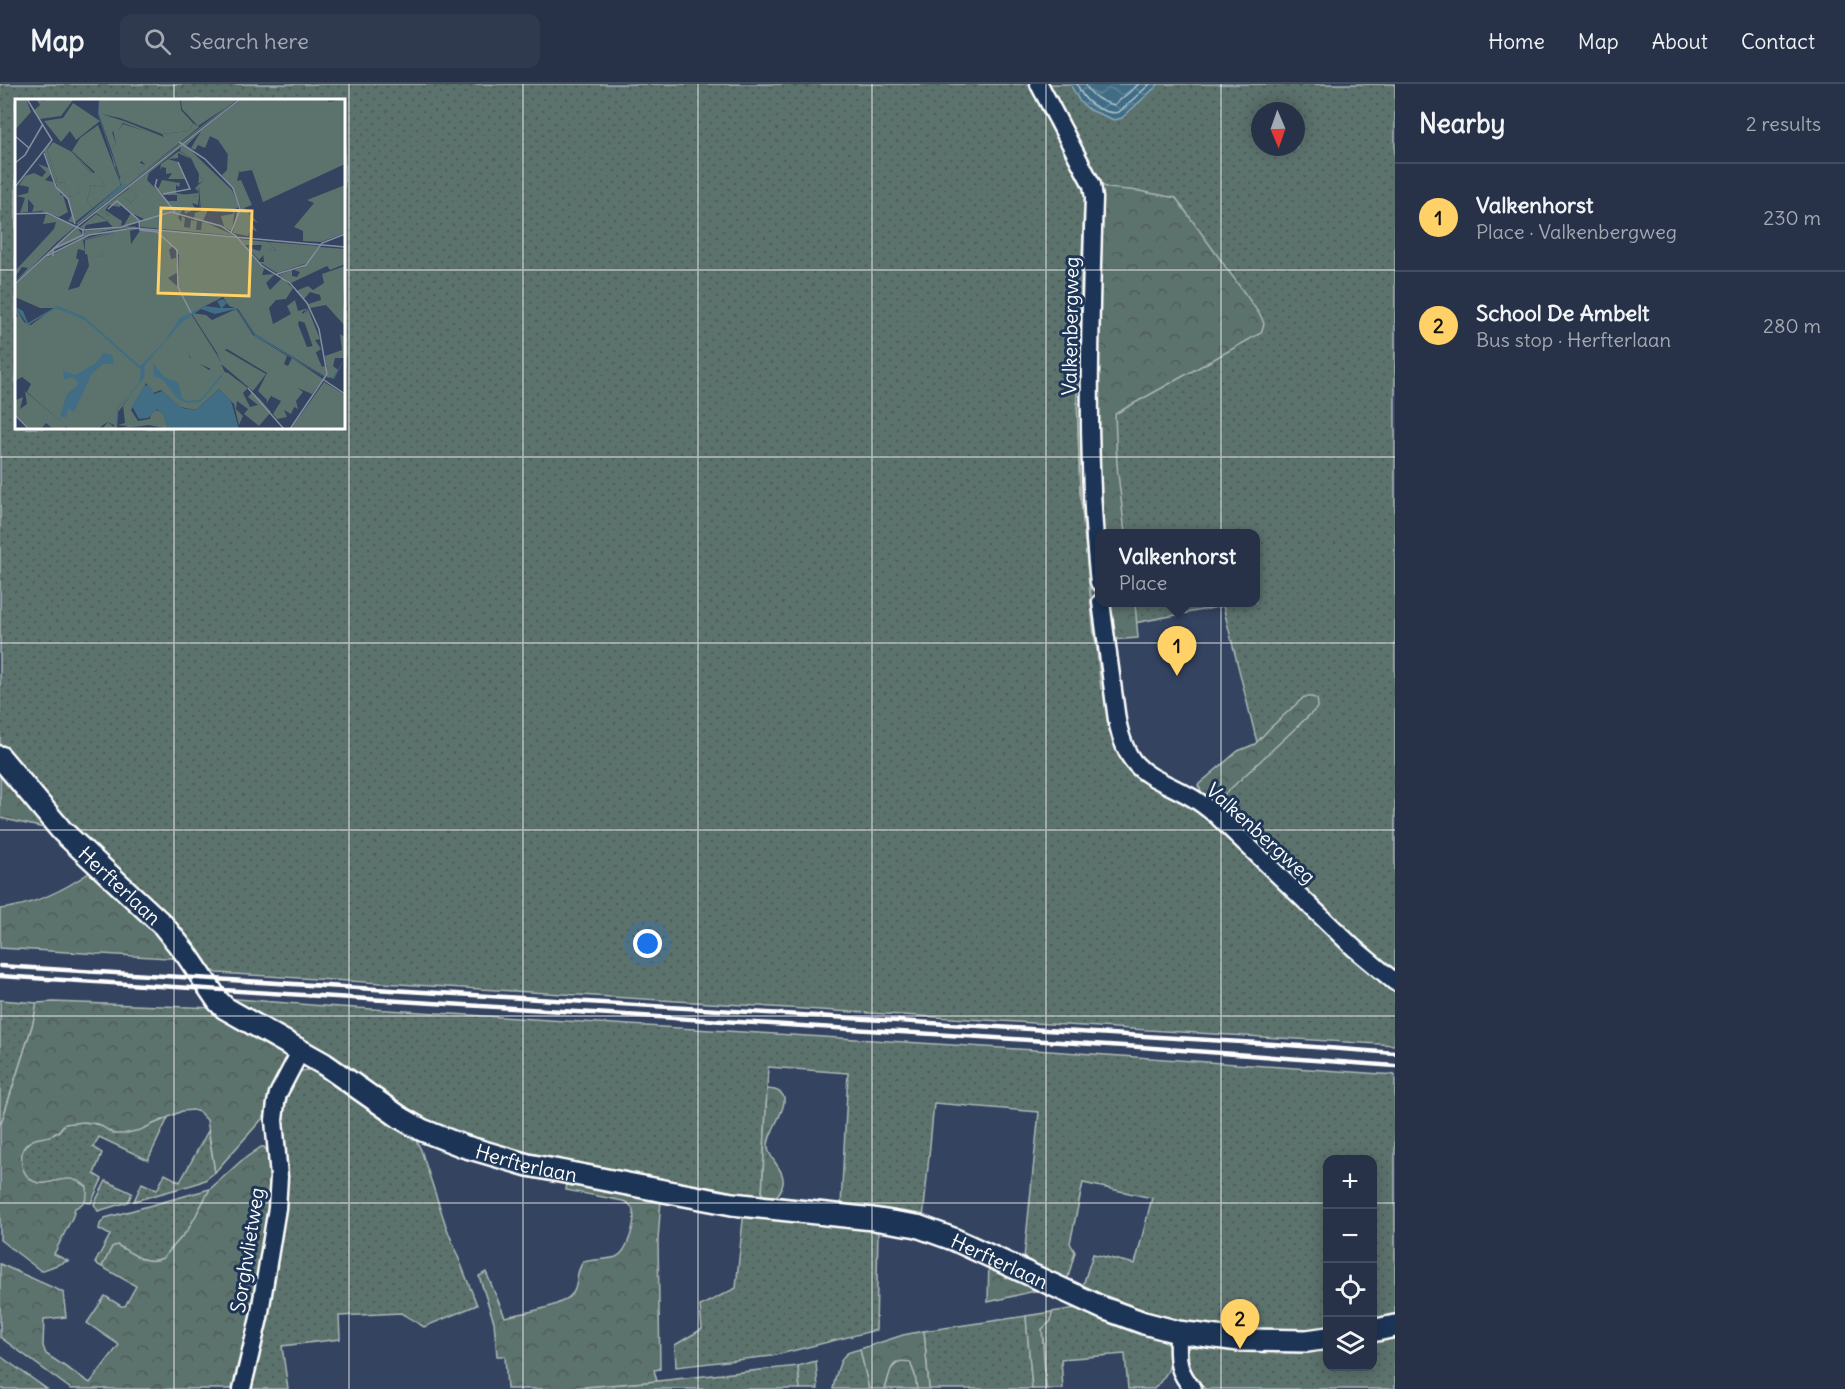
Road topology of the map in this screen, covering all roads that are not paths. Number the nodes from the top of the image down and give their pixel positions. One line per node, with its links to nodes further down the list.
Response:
1 (1039, 84): 2 (street, Valkenbergweg)
2 (1095, 538)
3 (1102, 607): 5 (street, Valkenbergweg)
4 (0, 758): 6 (street, Herfterlaan)
5 (1395, 982)
6 (301, 1050): 9 (street, Herfterlaan); 11 (street, Sorghvlietweg)
7 (1395, 1326): 8 (street)
8 (1377, 1330)
9 (1178, 1332): 10 (street, Herfterlaan); 12 (street)
10 (1323, 1339)
11 (242, 1389)
12 (1193, 1389)

